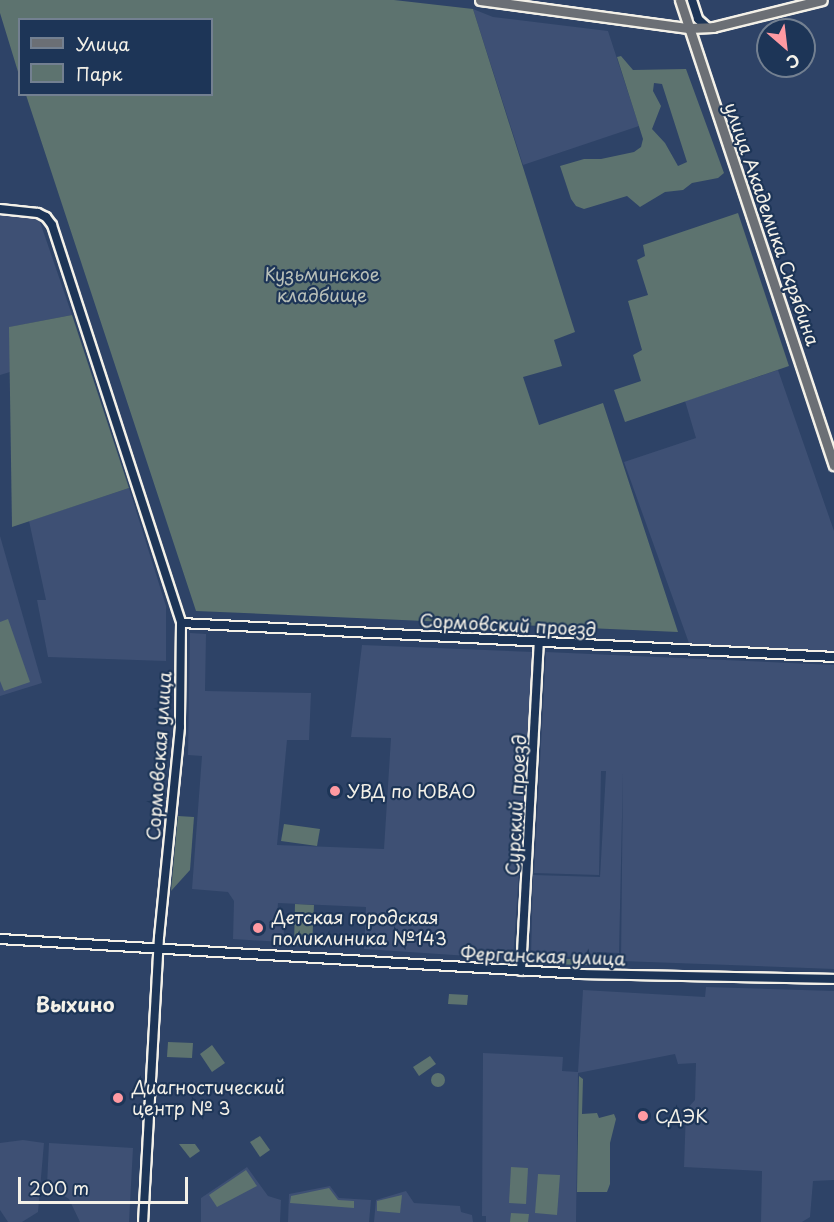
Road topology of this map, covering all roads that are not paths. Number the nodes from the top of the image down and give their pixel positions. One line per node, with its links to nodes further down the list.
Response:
1 (480, 0): 8 (main road)
2 (673, 0): 8 (main road, улица Академика Скрябина)
3 (680, 0): 8 (main road, улица Академика Скрябина)
4 (686, 0): 8 (main road, улица Академика Скрябина)
5 (692, 0): 7 (street)
6 (822, 0): 7 (main road)
7 (708, 27): 8 (main road)
8 (688, 28): 10 (main road, улица Академика Скрябина)
9 (0, 209): 11 (street, Сормовская улица)
10 (834, 465)
11 (180, 623): 12 (street, Сормовский проезд); 15 (street, Сормовская улица)
12 (539, 642): 13 (street, Сормовский проезд); 16 (street, Сурский проезд)
13 (834, 657)
14 (0, 939): 15 (street, Ферганская улица)
15 (158, 949): 16 (street, Ферганская улица); 18 (street, Сормовская улица)
16 (521, 970): 17 (street, Ферганская улица)
17 (834, 979)
18 (143, 1222)

